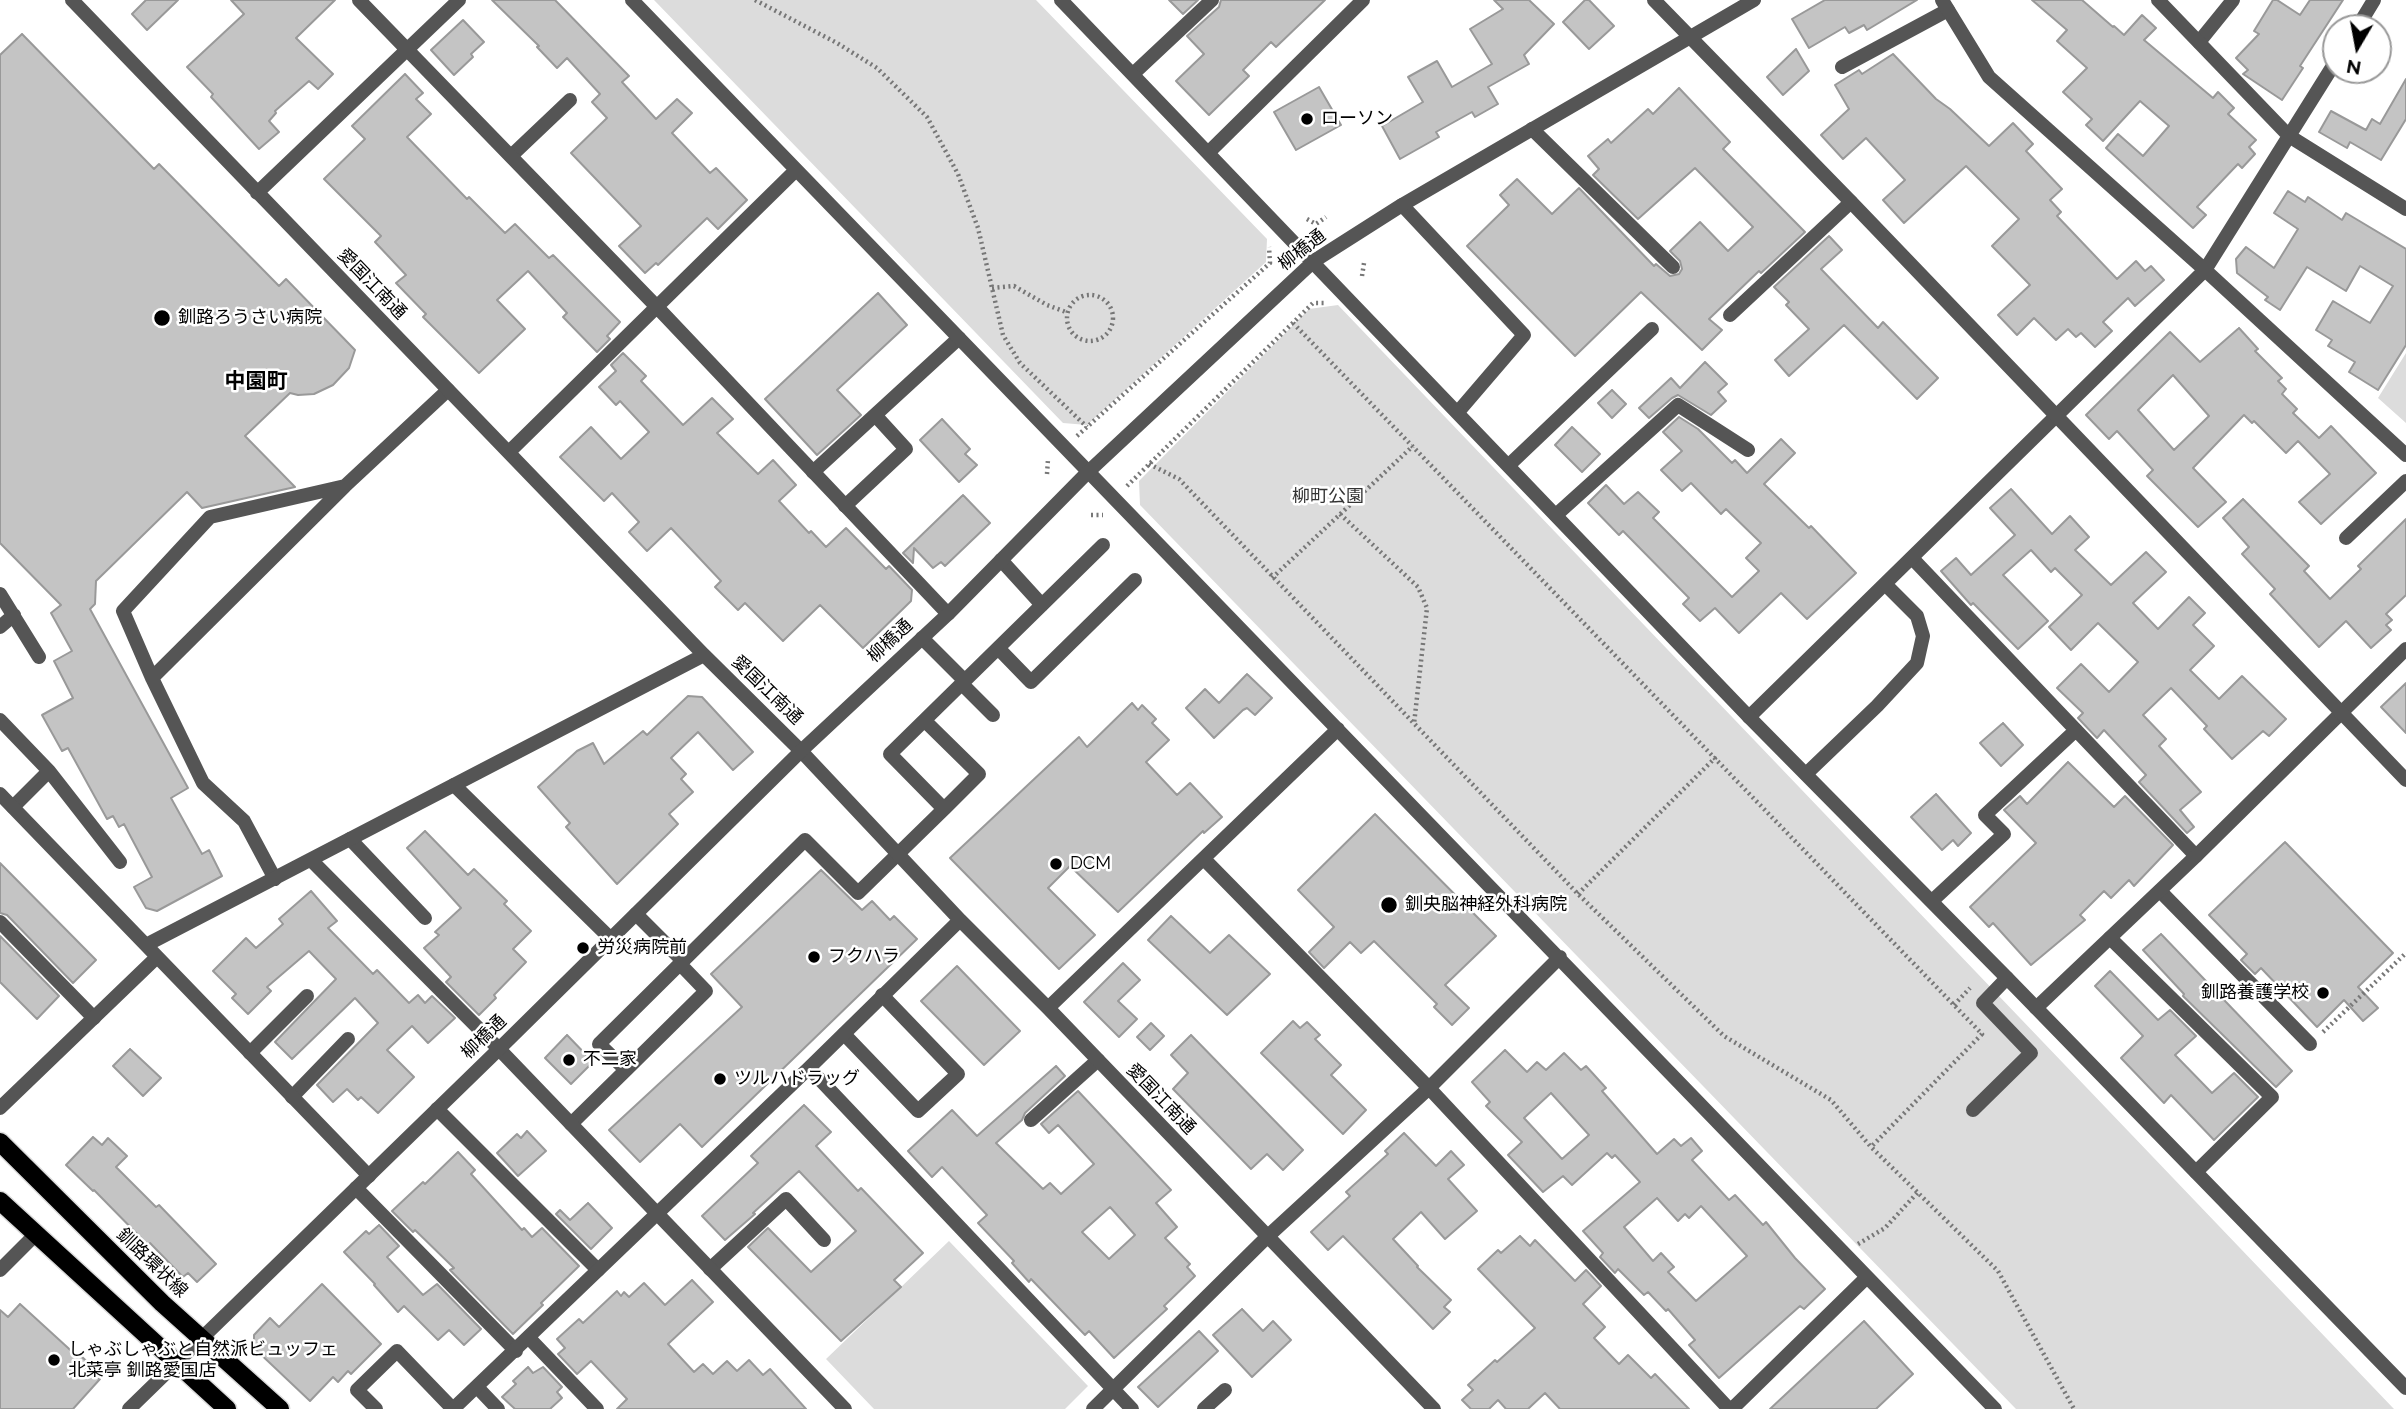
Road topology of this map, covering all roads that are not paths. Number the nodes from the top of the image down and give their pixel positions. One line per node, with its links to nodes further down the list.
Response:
1 (72, 0): 25 (street, 愛国江南通)
2 (359, 0): 15 (street)
3 (459, 0): 15 (street)
4 (632, 0): 24 (street)
5 (1061, 0): 17 (street)
6 (1212, 0): 17 (street)
7 (1363, 0): 22 (street)
8 (1654, 0): 13 (street)
9 (1754, 0): 13 (street, 柳橋通)
10 (2158, 0): 14 (street)
11 (2233, 0): 14 (street)
12 (1945, 5): 16 (street); 31 (street)
13 (1690, 38): 20 (street, 柳橋通); 26 (street)
14 (2199, 42): 21 (street)
15 (408, 49): 23 (street); 25 (street)
16 (1842, 67)
17 (1133, 74): 22 (street)
18 (2322, 84): 21 (street)
19 (570, 100): 23 (street)
20 (1532, 130): 27 (street, 柳橋通); 30 (street)
21 (2290, 136): 28 (street); 31 (street)
22 (1209, 152): 29 (street)
23 (511, 156): 32 (street)
24 (796, 170): 32 (street); 35 (street)
25 (257, 193): 36 (street, 愛国江南通)
26 (1851, 202): 33 (street); 39 (street)
27 (1402, 205): 29 (street, 柳橋通); 37 (street)
28 (2406, 209)
29 (1314, 261): 37 (street); 45 (street, 柳橋通)
30 (1673, 267)
31 (2205, 270): 39 (street); 42 (street)
32 (657, 307): 41 (street); 44 (street)
33 (1730, 315)
34 (1652, 329): 43 (street)
35 (958, 338): 38 (street); 45 (street)
36 (448, 390): 41 (street, 愛国江南通); 47 (street)
37 (1458, 412): 43 (street)
38 (875, 415): 44 (street); 48 (street)
39 (2057, 416): 52 (street); 68 (street)
40 (1748, 450): 49 (street)
41 (509, 452): 64 (street, 愛国江南通)
42 (2406, 455)
43 (1508, 465): 49 (street)
44 (813, 472): 48 (street)
45 (1087, 473): 53 (street, 柳橋通); 73 (street)
46 (2406, 481): 50 (street)
47 (345, 486): 66 (street); 66 (street)
48 (845, 506): 58 (street)
49 (1556, 515): 70 (street)
50 (2346, 538)
51 (1103, 545): 57 (street)
52 (1912, 558): 55 (street); 74 (street)
53 (1001, 560): 57 (street); 58 (street, 柳橋通)
54 (1135, 580): 62 (street)
55 (1885, 584): 70 (street); 77 (street)
56 (0, 594): 59 (street)
57 (1042, 605): 62 (street)
58 (948, 614): 61 (street, 柳橋通)
59 (14, 615): 60 (street); 65 (street)
60 (0, 627)
61 (922, 638): 67 (street); 75 (street, 柳橋通)
62 (998, 648): 67 (street)
63 (2406, 649): 68 (street)
64 (704, 655): 75 (street, 愛国江南通); 79 (street)
65 (39, 657)
66 (152, 678): 89 (street)
67 (964, 682): 69 (street); 72 (street)
68 (2342, 714): 78 (street); 85 (street)
69 (993, 715)
70 (1749, 717): 77 (street)
71 (0, 720): 76 (street)
72 (925, 721): 82 (street); 82 (street)
73 (1338, 729): 86 (street); 100 (street)
74 (2076, 730): 85 (street); 91 (street)
75 (802, 751): 84 (street, 愛国江南通); 92 (street, 柳橋通)
76 (50, 771): 81 (street); 88 (street)
77 (1806, 774): 91 (street)
78 (2406, 780)
79 (454, 785): 83 (street); 97 (street)
80 (0, 794): 81 (street)
81 (13, 807): 98 (street)
82 (944, 809): 84 (street)
83 (351, 839): 87 (street); 93 (street)
84 (898, 853): 94 (street, 愛国江南通); 101 (street)
85 (2196, 856): 90 (street)
86 (1205, 859): 105 (street); 116 (street)
87 (311, 860): 89 (street); 111 (street)
88 (120, 862)
89 (275, 878): 98 (street)
90 (2160, 891): 96 (street); 110 (street)
91 (1932, 901): 102 (street)
92 (636, 914): 97 (street, 柳橋通); 101 (street)
93 (425, 918)
94 (960, 920): 103 (street); 105 (street, 愛国江南通)
95 (0, 922): 107 (street)
96 (2110, 938): 106 (street); 124 (street)
97 (611, 939): 111 (street, 柳橋通)
98 (146, 945): 99 (street)
99 (157, 957): 107 (street); 112 (street)
100 (1560, 957): 116 (street); 135 (street)
101 (681, 963): 115 (street); 115 (street)
102 (2007, 978): 106 (street); 120 (street)
103 (882, 995): 108 (street); 108 (street)
104 (307, 996): 112 (street)
105 (1048, 1008): 113 (street, 愛国江南通)
106 (2036, 1008): 124 (street)
107 (94, 1018): 118 (street)
108 (844, 1034): 114 (street)
109 (348, 1039): 117 (street)
110 (2310, 1044)
111 (499, 1049): 119 (street, 柳橋通); 122 (street)
112 (250, 1053): 117 (street)
113 (1098, 1060): 121 (street); 130 (street, 愛国江南通)
114 (809, 1068): 128 (street); 142 (street)
115 (625, 1070): 122 (street)
116 (1429, 1088): 130 (street); 156 (street)
117 (292, 1097): 125 (street)
118 (0, 1108)
119 (437, 1110): 125 (street, 柳橋通); 134 (street)
120 (1973, 1110)
121 (1031, 1120)
122 (571, 1124): 128 (street)
123 (0, 1142): 136 (main road, 釧路環状線)
124 (2196, 1172): 141 (street)
125 (369, 1176): 126 (street, 柳橋通)
126 (356, 1188): 136 (street, 柳橋通); 138 (street)
127 (0, 1201): 129 (main road)
128 (656, 1213): 132 (street); 134 (street)
129 (34, 1235): 133 (street); 139 (main road)
130 (1267, 1237): 142 (street); 155 (street, 愛国江南通)
131 (824, 1240): 132 (street)
132 (710, 1269): 151 (street)
133 (0, 1270)
134 (598, 1270): 137 (street)
135 (1866, 1278): 156 (street); 157 (street)
136 (202, 1338): 139 (street, 柳橋通); 146 (main road, 釧路環状線)
137 (529, 1338): 138 (street); 150 (street)
138 (516, 1351): 140 (street)
139 (176, 1364): 144 (street, 柳橋通); 145 (main road)
140 (477, 1387): 148 (street); 149 (street)
141 (2406, 1388)
142 (1113, 1390): 152 (street); 153 (street)
143 (1226, 1390): 154 (street)
144 (129, 1409)
145 (227, 1409)
146 (280, 1409)
147 (376, 1409): 148 (street)
148 (453, 1409)
149 (498, 1409)
150 (597, 1409)
151 (845, 1409)
152 (1093, 1409)
153 (1132, 1409)
154 (1204, 1409)
155 (1434, 1409)
156 (1730, 1409)
157 (1995, 1409)

